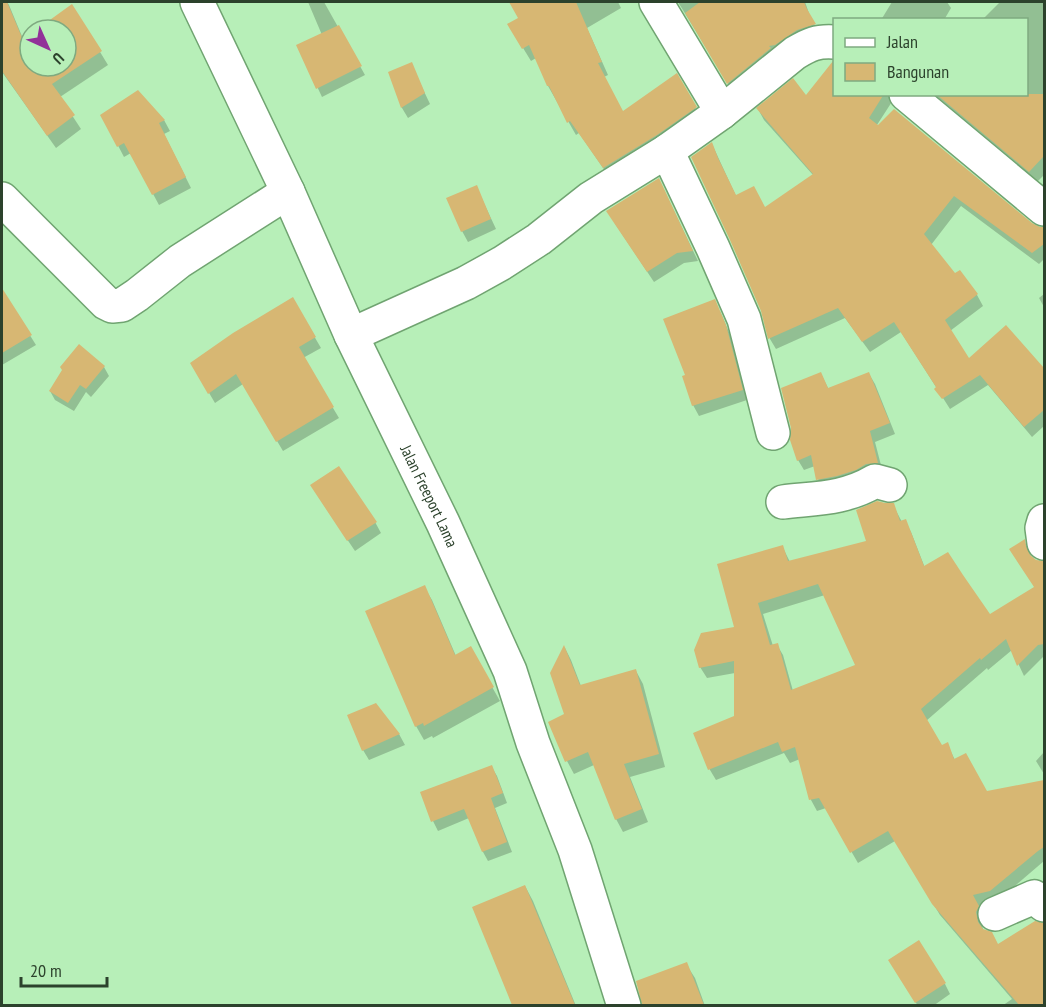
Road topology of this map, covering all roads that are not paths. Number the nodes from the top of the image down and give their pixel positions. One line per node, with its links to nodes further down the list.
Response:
1 (197, 2): 7 (street, Jalan Freeport Lama)
2 (657, 2): 5 (street)
3 (833, 42): 5 (street)
4 (908, 96): 9 (street)
5 (722, 112): 6 (street)
6 (667, 151): 10 (street); 11 (street)
7 (288, 192): 8 (street); 10 (street, Jalan Freeport Lama)
8 (2, 199)
9 (1044, 209)
10 (351, 335): 18 (street, Jalan Freeport Lama)
11 (773, 433)
12 (890, 485): 13 (street)
13 (783, 502)
14 (1044, 520): 15 (street)
15 (1044, 543)
16 (1044, 904): 17 (street)
17 (995, 914)
18 (624, 1005)

